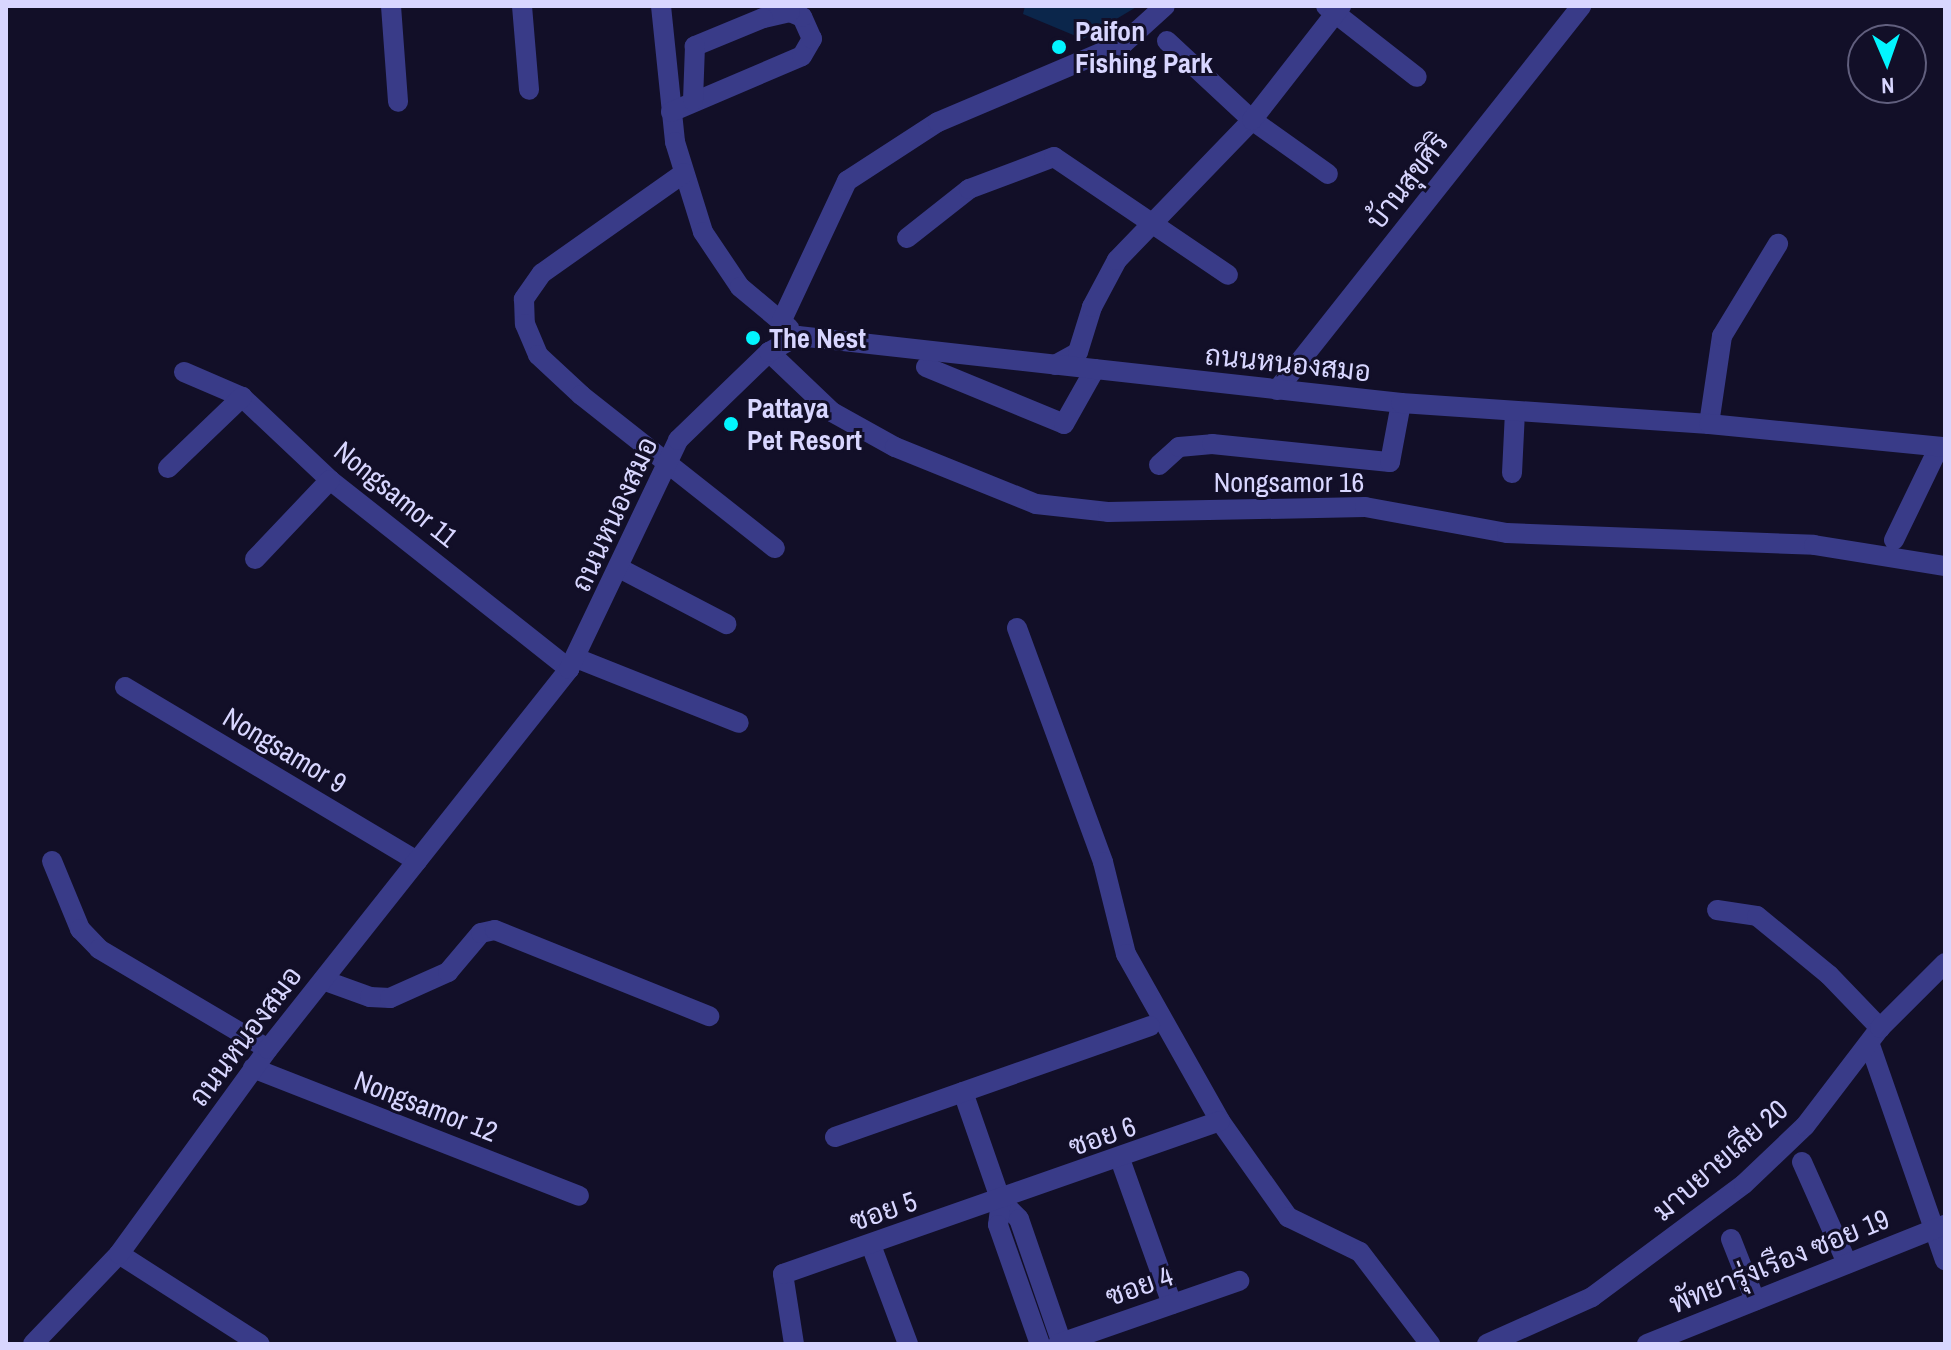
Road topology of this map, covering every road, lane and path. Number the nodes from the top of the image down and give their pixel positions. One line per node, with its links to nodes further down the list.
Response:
1 (391, 6): 11 (street)
2 (522, 6): 9 (street)
3 (661, 6): 12 (street)
4 (1165, 6): 20 (street)
5 (1581, 6): 27 (street, บ้านสุขศิริ)
6 (1334, 9): 8 (street); 13 (street)
7 (1167, 41): 13 (street)
8 (1417, 77)
9 (529, 90)
10 (693, 101): 10 (street); 12 (street)
11 (398, 102)
12 (671, 112): 14 (street)
13 (1252, 120): 15 (street); 16 (street)
14 (684, 173): 20 (street); 33 (street)
15 (1328, 174)
16 (1149, 221): 17 (street); 19 (street); 23 (street)
17 (907, 238)
18 (1778, 244): 31 (street)
19 (1228, 275)
20 (781, 322): 21 (street)
21 (798, 336): 22 (street, ถนนหนองสมอ); 23 (street, ถนนหนองสมอ)
22 (769, 352): 33 (street, ถนนหนองสมอ); 41 (street, Nongsamor 16)
23 (1055, 365): 25 (street, ถนนหนองสมอ)
24 (926, 367): 25 (street)
25 (1095, 369): 27 (street, ถนนหนองสมอ)
26 (184, 372): 28 (street, Nongsamor 11)
27 (1277, 390): 29 (street, ถนนหนองสมอ)
28 (242, 397): 35 (street); 37 (street, Nongsamor 11)
29 (1401, 403): 30 (street, ถนนหนองสมอ); 34 (street)
30 (1515, 411): 31 (street, ถนนหนองสมอ); 36 (street)
31 (1709, 424): 32 (street, ถนนหนองสมอ)
32 (1942, 447): 38 (street)
33 (665, 465): 39 (street); 42 (street, ถนนหนองสมอ)
34 (1159, 465)
35 (168, 468)
36 (1512, 473)
37 (330, 480): 40 (street); 45 (street, Nongsamor 11)
38 (1894, 540)
39 (775, 548)
40 (255, 559)
41 (1945, 566)
42 (621, 569): 43 (street); 45 (street, ถนนหนองสมอ)
43 (726, 624)
44 (1017, 628): 59 (street)
45 (572, 663): 47 (street, Nongsamor 11); 49 (street, ถนนหนองสมอ)
46 (125, 687): 49 (street, Nongsamor 9)
47 (739, 723)
48 (52, 861): 56 (street)
49 (417, 861): 52 (street, ถนนหนองสมอ)
50 (1717, 910): 55 (street)
51 (1945, 963): 55 (street, มาบยายเลีย 20)
52 (323, 980): 53 (street); 56 (street, ถนนหนองสมอ)
53 (709, 1016)
54 (1150, 1026): 58 (street)
55 (1875, 1036): 65 (street); 81 (street, มาบยายเลีย 20)
56 (268, 1049): 57 (street, ถนนหนองสมอ)
57 (253, 1068): 63 (street, Nongsamor 12); 68 (street, ถนนหนองสมอ)
58 (963, 1092): 60 (street); 64 (street)
59 (1220, 1121): 61 (street, ซอย 6); 80 (street)
60 (835, 1137)
61 (1120, 1159): 64 (street, ซอย 6); 73 (street)
62 (1802, 1162): 70 (street)
63 (579, 1196)
64 (1001, 1201): 67 (street, ซอย 5); 78 (street); 79 (street)
65 (1939, 1227): 69 (street); 70 (street, พัทยารุ่งเรือง ซอย 19)
66 (1731, 1239): 72 (street)
67 (871, 1245): 76 (street, ซอย 5); 77 (street)
68 (119, 1254): 74 (street, ถนนหนองสมอ); 75 (street)
69 (1945, 1260)
70 (1847, 1263): 72 (street, พัทยารุ่งเรือง ซอย 19)
71 (1239, 1281): 73 (street, ซอย 4)
72 (1755, 1300): 82 (street, พัทยารุ่งเรือง ซอย 19)
73 (1172, 1304): 79 (street, ซอย 4)
74 (33, 1344)
75 (260, 1344)
76 (794, 1344)
77 (908, 1344)
78 (1040, 1344)
79 (1060, 1344)
80 (1430, 1344)
81 (1487, 1344)
82 (1647, 1344)

